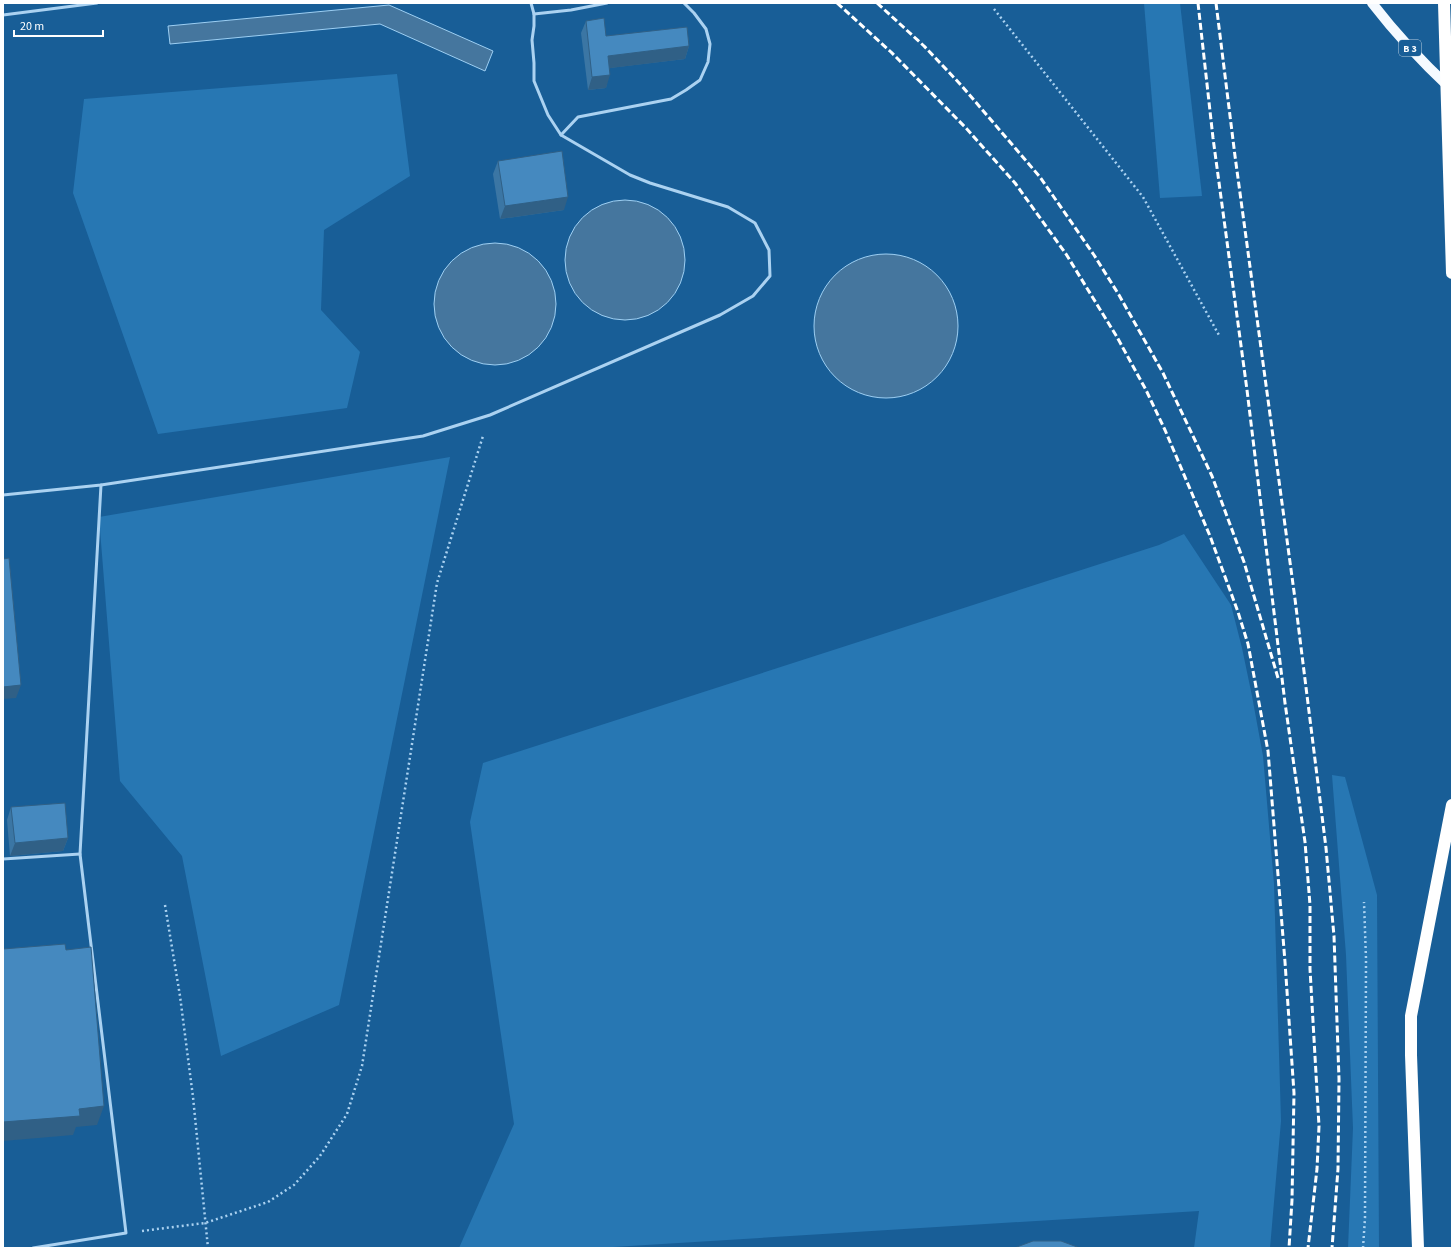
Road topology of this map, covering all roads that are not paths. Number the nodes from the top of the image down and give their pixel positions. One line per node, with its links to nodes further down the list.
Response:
1 (97, 3): 10 (lane)
2 (531, 3): 9 (lane)
3 (607, 3): 9 (lane)
4 (684, 3): 12 (lane)
5 (1372, 3): 11 (main road, B 3)
6 (1444, 3): 13 (highway, bridge)
7 (1450, 3): 8 (main road)
8 (1452, 6)
9 (534, 14): 12 (lane)
10 (3, 15)
11 (1452, 89)
12 (561, 135): 14 (lane)
13 (1452, 273)
14 (101, 485): 15 (lane); 17 (lane)
15 (3, 495)
16 (1452, 805): 20 (highway)
17 (80, 854): 18 (lane); 19 (lane)
18 (3, 859)
19 (33, 1248)
20 (1418, 1248)

